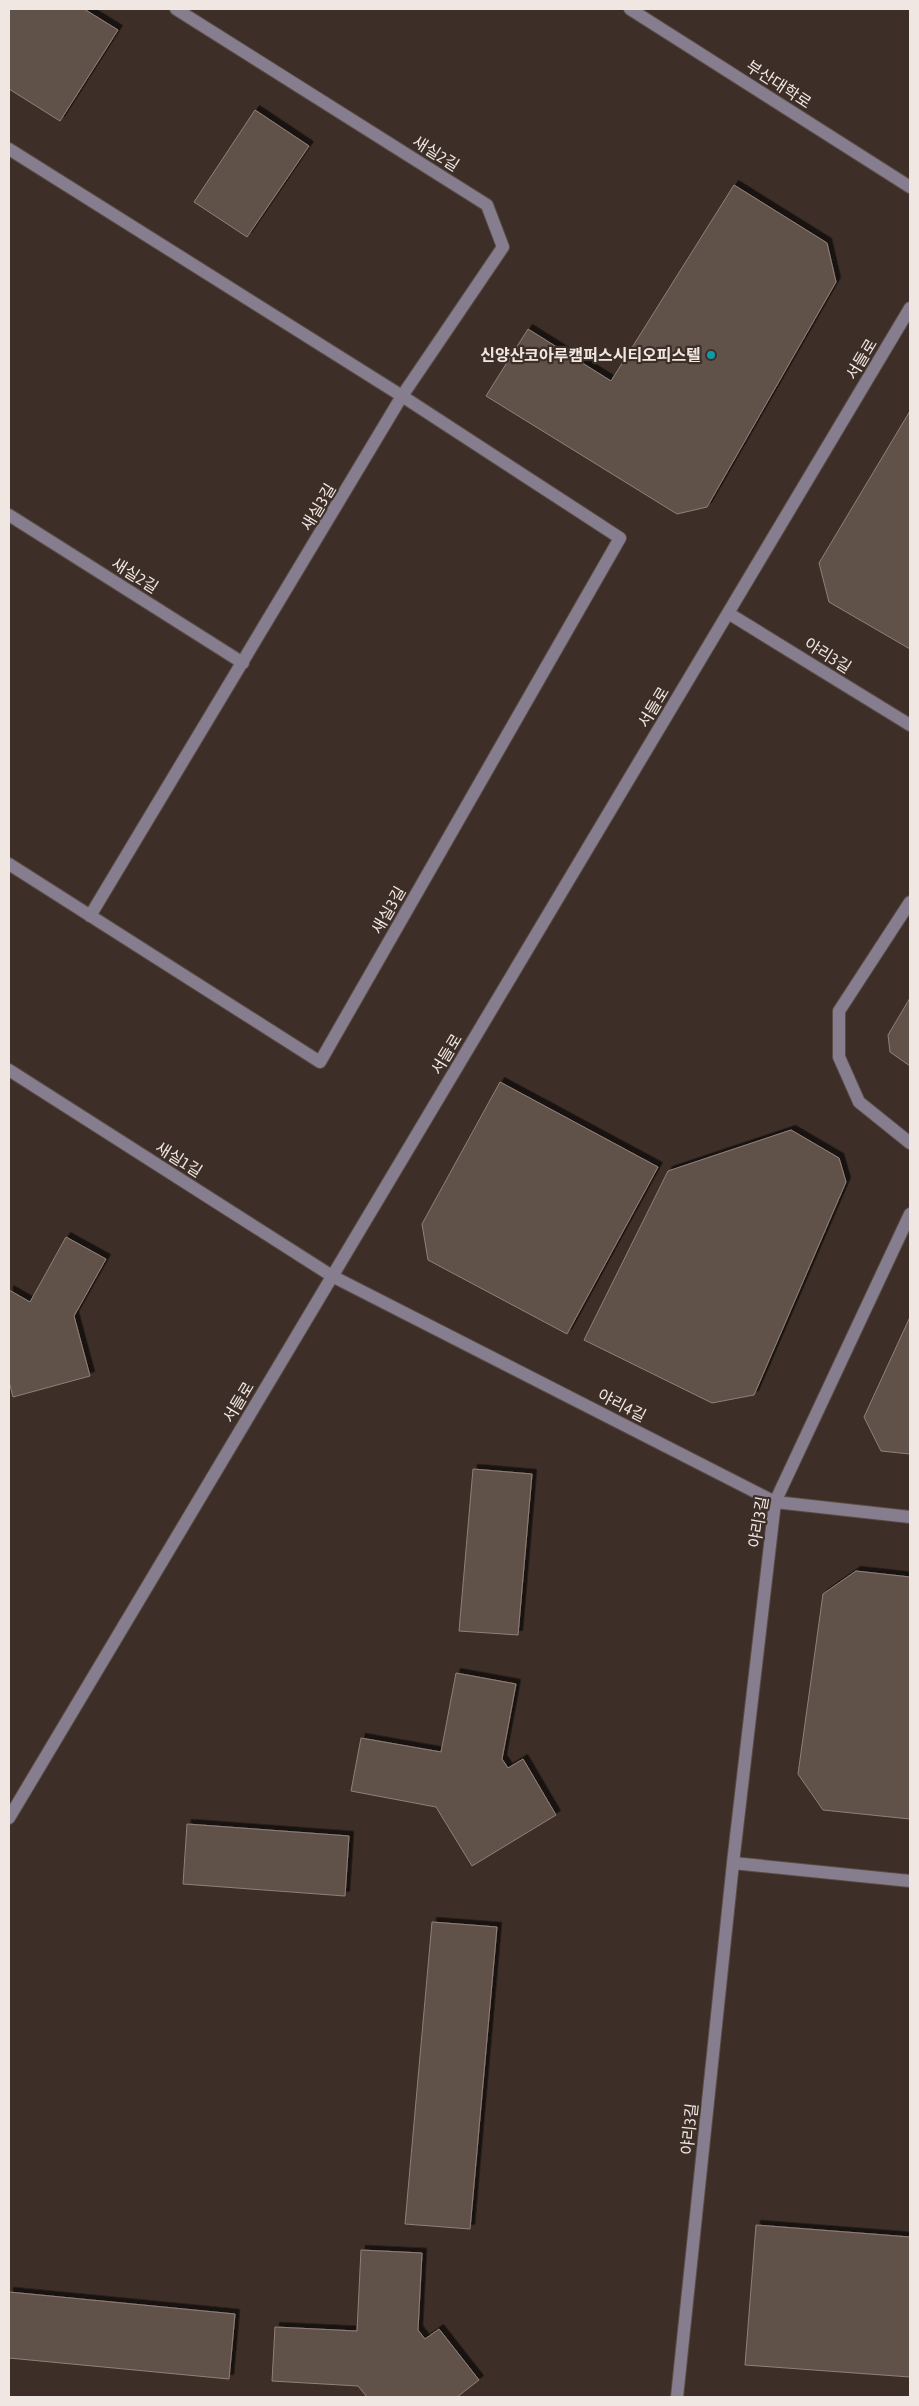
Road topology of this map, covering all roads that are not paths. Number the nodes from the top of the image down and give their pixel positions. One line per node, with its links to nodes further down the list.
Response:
1 (176, 9): 6 (street, 새실2길)
2 (630, 9): 4 (street, 부산대학로)
3 (9, 148): 6 (street)
4 (910, 188)
5 (910, 308): 8 (street, 서들로)
6 (402, 396): 9 (street, 새실3길); 13 (street, 새실3길)
7 (9, 515): 9 (street, 새실2길)
8 (728, 612): 10 (street, 야리3길); 17 (street, 서들로)
9 (243, 662): 13 (street, 새실3길)
10 (910, 725)
11 (9, 864): 13 (street, 새실3길)
12 (910, 902): 15 (street)
13 (90, 916)
14 (9, 1070): 17 (street, 새실1길)
15 (910, 1143)
16 (910, 1214): 18 (street, 야리3길)
17 (332, 1276): 18 (street, 야리4길); 20 (street, 서들로)
18 (775, 1502): 19 (street, 야리4길); 21 (street, 야리3길)
19 (910, 1517)
20 (9, 1818)
21 (733, 1863): 22 (street); 23 (street, 야리3길)
22 (910, 1881)
23 (677, 2397)

